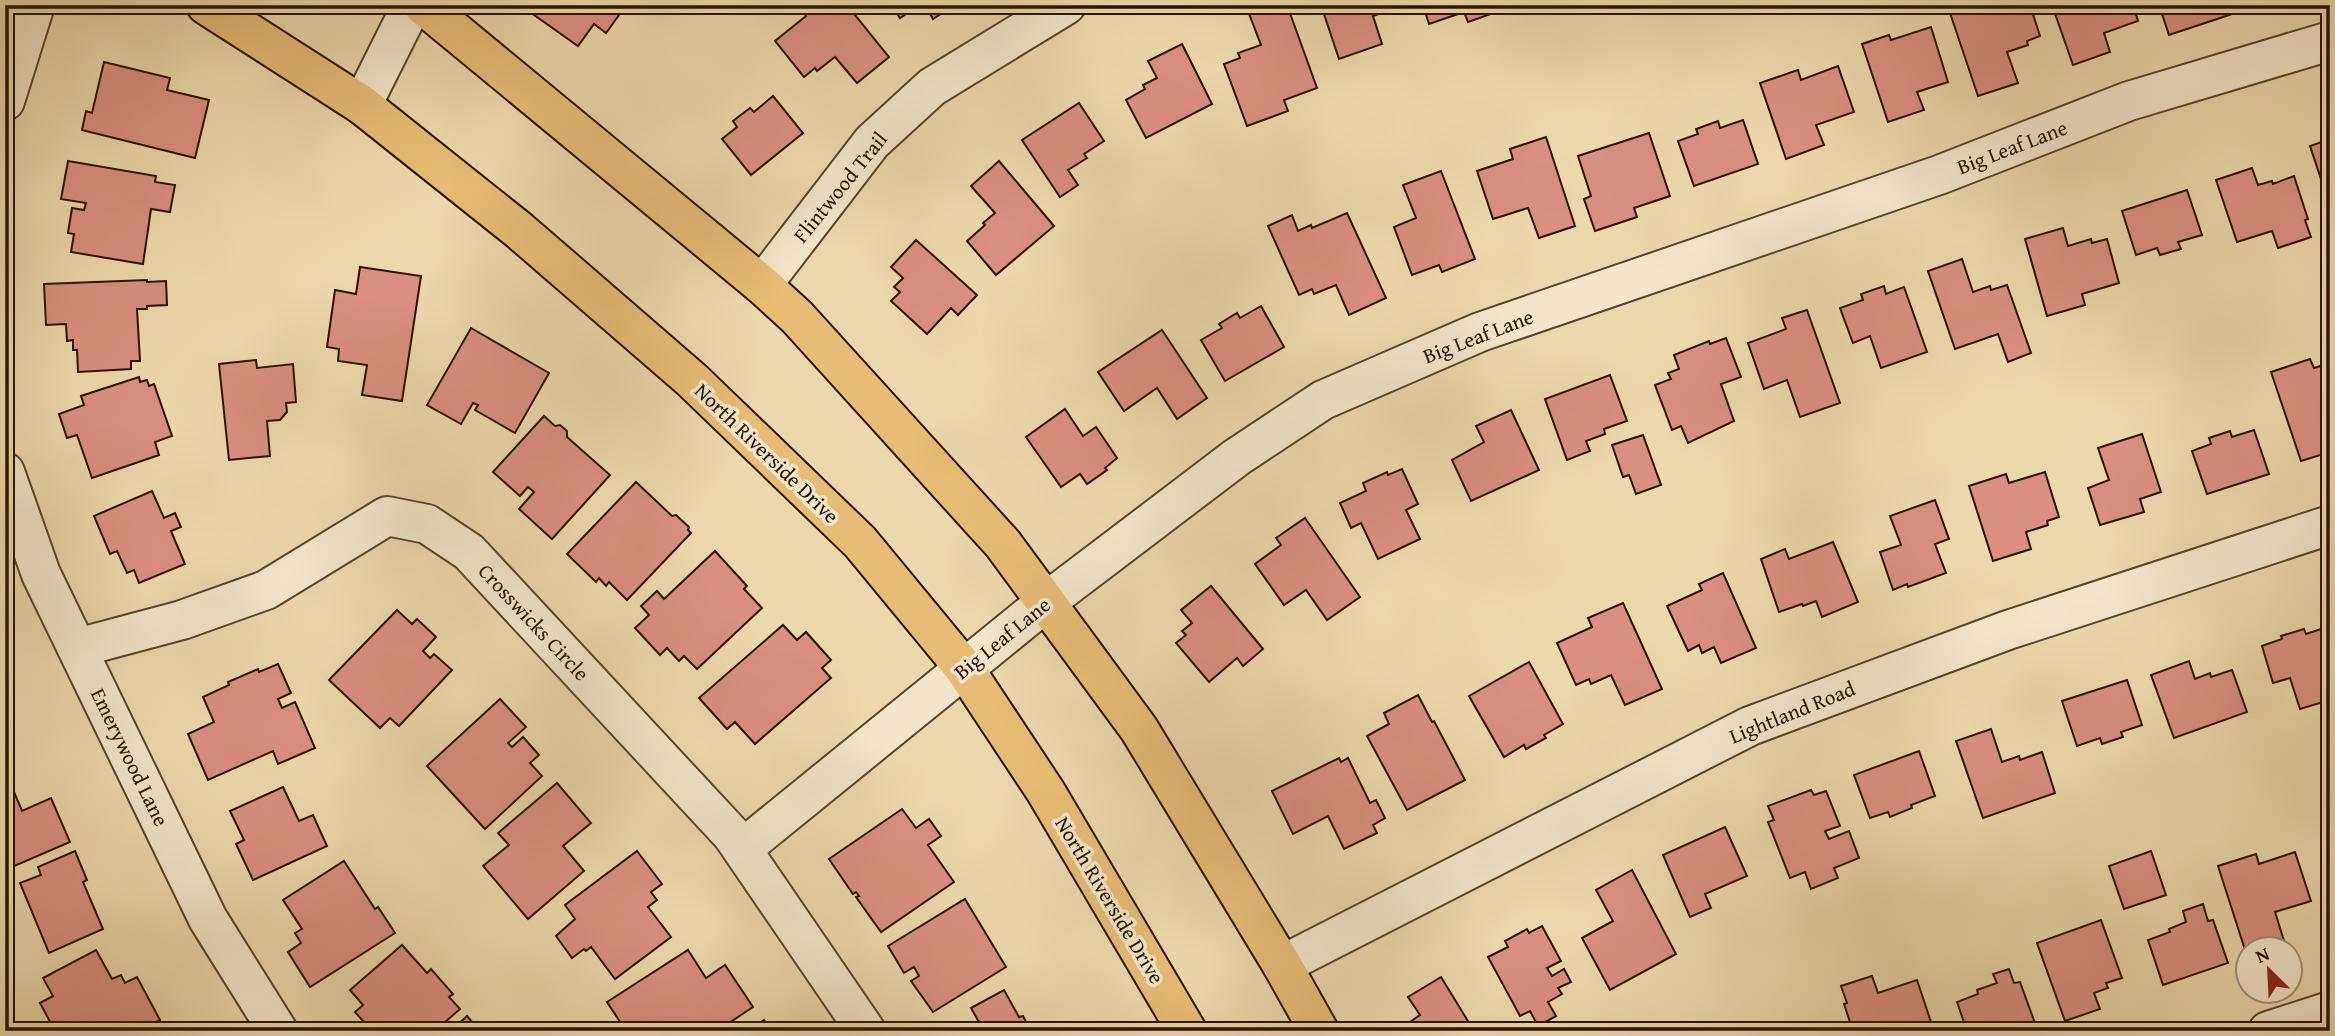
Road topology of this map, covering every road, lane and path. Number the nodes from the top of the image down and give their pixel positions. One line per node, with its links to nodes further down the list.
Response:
1 (35, 5): 7 (street)
2 (206, 5): 8 (main road, North Riverside Drive)
3 (412, 5): 8 (street)
4 (423, 5): 9 (main road)
5 (1066, 5): 9 (street, Flintwood Trail)
6 (2330, 41): 12 (street, Big Leaf Lane)
7 (5, 101)
8 (362, 105): 14 (main road, North Riverside Drive)
9 (762, 285): 12 (main road)
10 (5, 472): 13 (street, Emerywood Lane)
11 (2330, 525): 16 (street, Lightland Road)
12 (1046, 602): 14 (street, Big Leaf Lane); 16 (main road)
13 (77, 648): 15 (street, Crosswicks Circle); 18 (street, Emerywood Lane)
14 (964, 668): 15 (street, Big Leaf Lane); 20 (main road, North Riverside Drive)
15 (742, 849): 19 (street, Crosswicks Circle)
16 (1282, 965): 21 (main road)
17 (2330, 1011): 22 (street)
18 (278, 1031)
19 (866, 1031)
20 (1187, 1031)
21 (1319, 1031)
22 (2268, 1031)

